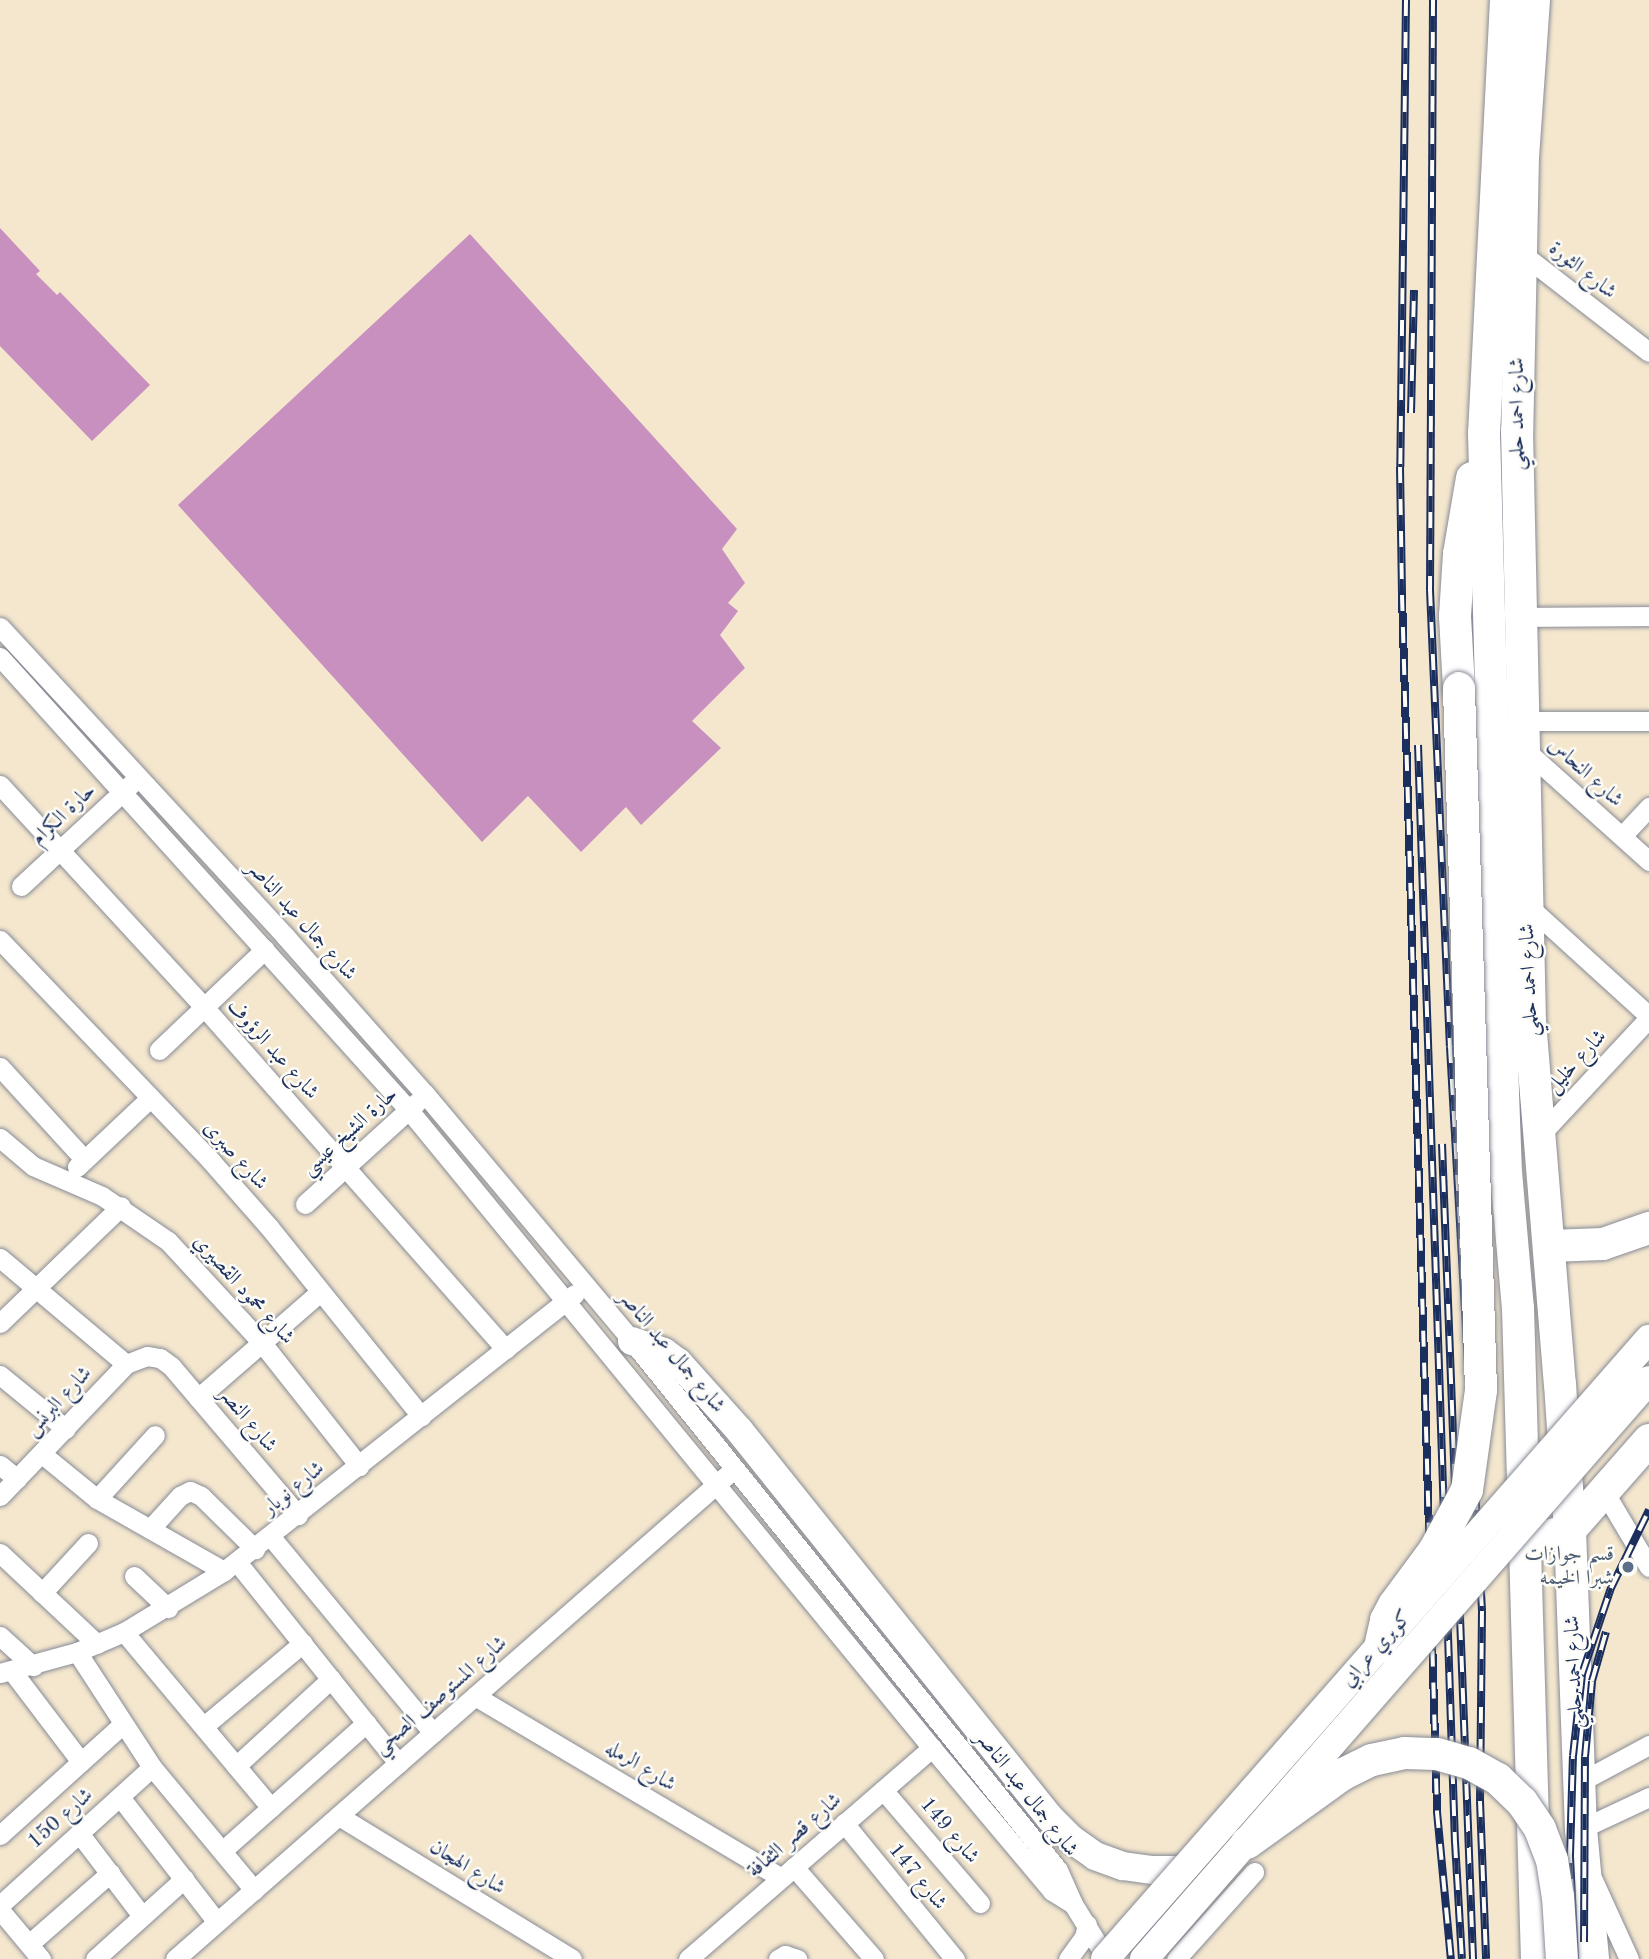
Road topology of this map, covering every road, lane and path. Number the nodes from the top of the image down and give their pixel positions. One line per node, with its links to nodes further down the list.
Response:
1 (1506, 0): 5 (main road, شارع احمد حلمي)
2 (1534, 0): 3 (main road, شارع احمد حلمي)
3 (1520, 252): 4 (street, شارع الثورة); 7 (main road, شارع احمد حلمي)
4 (1649, 352)
5 (1484, 433): 70 (main road, شارع احمد حلمي); 83 (main road, bridge)
6 (1649, 616): 7 (street)
7 (1520, 617): 11 (main road, شارع احمد حلمي)
8 (0, 627): 12 (street, شارع جمال عبد الناصر)
9 (0, 657): 14 (street, شارع جمال عبد الناصر)
10 (1649, 721): 11 (street)
11 (1521, 734): 16 (street, شارع النحاس); 20 (main road, شارع احمد حلمي)
12 (138, 777): 14 (street, حارة الكرام); 27 (street, شارع جمال عبد الناصر)
13 (0, 785): 17 (street, شارع عبد الرؤوف)
14 (123, 792): 17 (street, حارة الكرام); 22 (street, شارع جمال عبد الناصر)
15 (1649, 807): 16 (street)
16 (1622, 836): 18 (street, شارع النحاس)
17 (60, 850): 19 (street, حارة الكرام); 23 (street, شارع عبد الرؤوف)
18 (1649, 861)
19 (21, 886)
20 (1528, 905): 24 (street); 30 (main road, شارع احمد حلمي)
21 (0, 940): 28 (street, شارع صبرى)
22 (265, 949): 23 (street); 29 (street, شارع جمال عبد الناصر)
23 (204, 1007): 25 (street); 33 (street, شارع عبد الرؤوف)
24 (1649, 1017): 30 (street, شارع خليل)
25 (159, 1049)
26 (0, 1067): 32 (street)
27 (425, 1094): 29 (street, حارة الشيخ عيسي); 40 (street, شارع جمال عبد الناصر)
28 (150, 1098): 32 (street); 42 (street, شارع صبرى)
29 (408, 1109): 33 (street, حارة الشيخ عيسي); 43 (street, شارع جمال عبد الناصر)
30 (1538, 1137): 38 (main road, شارع احمد حلمي)
31 (0, 1138): 34 (street, شارع محمود القصيري)
32 (84, 1159): 34 (street)
33 (345, 1167): 35 (street, حارة الشيخ عيسي); 48 (street, شارع عبد الرؤوف)
34 (63, 1179): 36 (street, شارع محمود القصيري)
35 (305, 1204)
36 (121, 1206): 41 (street); 47 (street, شارع محمود القصيري)
37 (1649, 1228): 38 (main road)
38 (1550, 1246): 68 (main road, شارع احمد حلمي)
39 (0, 1258): 41 (street)
40 (585, 1285): 43 (street, شارع نوبار); 46 (street, شارع جمال عبد الناصر)
41 (37, 1288): 44 (street); 49 (street)
42 (320, 1292): 47 (street); 53 (street, شارع صبرى)
43 (566, 1300): 48 (street, شارع نوبار); 62 (street, شارع جمال عبد الناصر)
44 (0, 1323)
45 (1649, 1339): 83 (main road, كوبري عرابي, bridge)
46 (632, 1340): 60 (street, شارع جمال عبد الناصر); 111 (main road)
47 (262, 1343): 52 (street); 59 (street, شارع محمود القصيري)
48 (506, 1349): 53 (street, شارع نوبار)
49 (126, 1364): 52 (street, شارع النصر); 54 (street, شارع البرنس)
50 (0, 1375): 54 (street)
51 (1649, 1380): 110 (main road, كوبري عرابي, bridge)
52 (198, 1398): 66 (street, شارع النصر)
53 (421, 1416): 59 (street, شارع نوبار)
54 (66, 1429): 57 (street, شارع البرنس)
55 (155, 1434): 65 (street)
56 (1649, 1440): 63 (main road)
57 (42, 1454): 61 (street, شارع البرنس); 65 (street)
58 (0, 1465): 61 (street)
59 (359, 1466): 66 (street, شارع نوبار)
60 (736, 1467): 62 (street, شارع المستوصف الصحي); 117 (street, شارع جمال عبد الناصر)
61 (17, 1479): 64 (street, شارع البرنس)
62 (717, 1483): 88 (street, شارع المستوصف الصحي); 94 (street, شارع جمال عبد الناصر)
63 (1605, 1493): 68 (main road); 75 (street)
64 (0, 1496)
65 (97, 1499): 67 (street)
66 (298, 1515): 69 (street, شارع نوبار)
67 (150, 1529): 72 (street); 74 (street)
68 (1570, 1530): 70 (main road); 99 (main road, شارع احمد حلمي)
69 (271, 1537): 72 (street, شارع نوبار); 92 (street)
70 (1524, 1542): 134 (main road, شارع احمد حلمي)
71 (88, 1543): 77 (street)
72 (255, 1549): 74 (street, شارع نوبار)
73 (0, 1553): 77 (street)
74 (231, 1567): 78 (street, شارع نوبار); 81 (street)
75 (1649, 1567)
76 (134, 1576): 78 (street)
77 (43, 1592): 82 (street)
78 (168, 1608): 79 (street, شارع نوبار)
79 (124, 1632): 82 (street, شارع نوبار); 91 (street)
80 (0, 1636): 85 (street)
81 (303, 1643): 87 (street); 91 (street)
82 (97, 1644): 84 (street, شارع نوبار)
83 (1380, 1647): 111 (main road, كوبري عرابي, bridge)
84 (77, 1652): 85 (street, شارع نوبار); 90 (street)
85 (33, 1666): 86 (street, شارع نوبار)
86 (6, 1672): 95 (street)
87 (331, 1679): 89 (street); 97 (street)
88 (475, 1696): 92 (street, شارع المستوصف الصحي); 112 (street, شارع الرمله)
89 (366, 1723): 96 (street); 103 (street)
90 (123, 1724): 95 (street); 98 (street)
91 (204, 1726): 97 (street)
92 (433, 1733): 96 (street, شارع المستوصف الصحي)
93 (1649, 1745): 99 (street)
94 (932, 1748): 100 (street, شارع قصر الثقافة); 117 (street, شارع جمال عبد الناصر)
95 (81, 1762): 106 (street)
96 (398, 1763): 104 (street, شارع المستوصف الصحي)
97 (236, 1766): 103 (street)
98 (152, 1767): 101 (street, شارع 150); 109 (street)
99 (1580, 1782): 108 (main road, شارع احمد حلمي)
100 (883, 1790): 105 (street, شارع قصر الثقافة); 116 (street, شارع 149)
101 (120, 1797): 107 (street, شارع 150); 114 (street)
102 (1649, 1797): 108 (street)
103 (271, 1808): 109 (street)
104 (339, 1816): 115 (street, شارع المستوصف الصحي); 126 (street, شارع الهجان)
105 (844, 1823): 112 (street, شارع قصر الثقافة); 129 (street, شارع 147)
106 (3, 1827)
107 (79, 1833): 113 (street); 118 (street, شارع 150)
108 (1582, 1843): 136 (main road, شارع احمد حلمي); 137 (street)
109 (222, 1851): 115 (street)
110 (1250, 1858): 132 (main road, كوبري عرابي, bridge); 133 (street); 135 (main road, bridge)
111 (1185, 1870): 131 (main road, كوبري عرابي, bridge)
112 (788, 1872): 127 (street, شارع قصر الثقافة); 128 (street, شارع الرمله)
113 (110, 1873): 120 (street); 123 (street)
114 (184, 1879): 120 (street); 121 (street)
115 (254, 1890): 121 (street, شارع المستوصف الصحي)
116 (980, 1903)
117 (1073, 1904): 122 (street)
118 (0, 1905)
119 (0, 1910): 123 (street)
120 (142, 1916): 124 (street)
121 (217, 1922): 125 (street, شارع المستوصف الصحي)
122 (1087, 1924): 130 (street); 131 (street)
123 (35, 1952)
124 (95, 1959)
125 (175, 1959)
126 (572, 1959)
127 (688, 1959)
128 (874, 1959)
129 (955, 1959)
130 (1068, 1959)
131 (1106, 1959)
132 (1144, 1959)
133 (1176, 1959)
134 (1536, 1959)
135 (1562, 1959)
136 (1594, 1959)
137 (1629, 1959)

